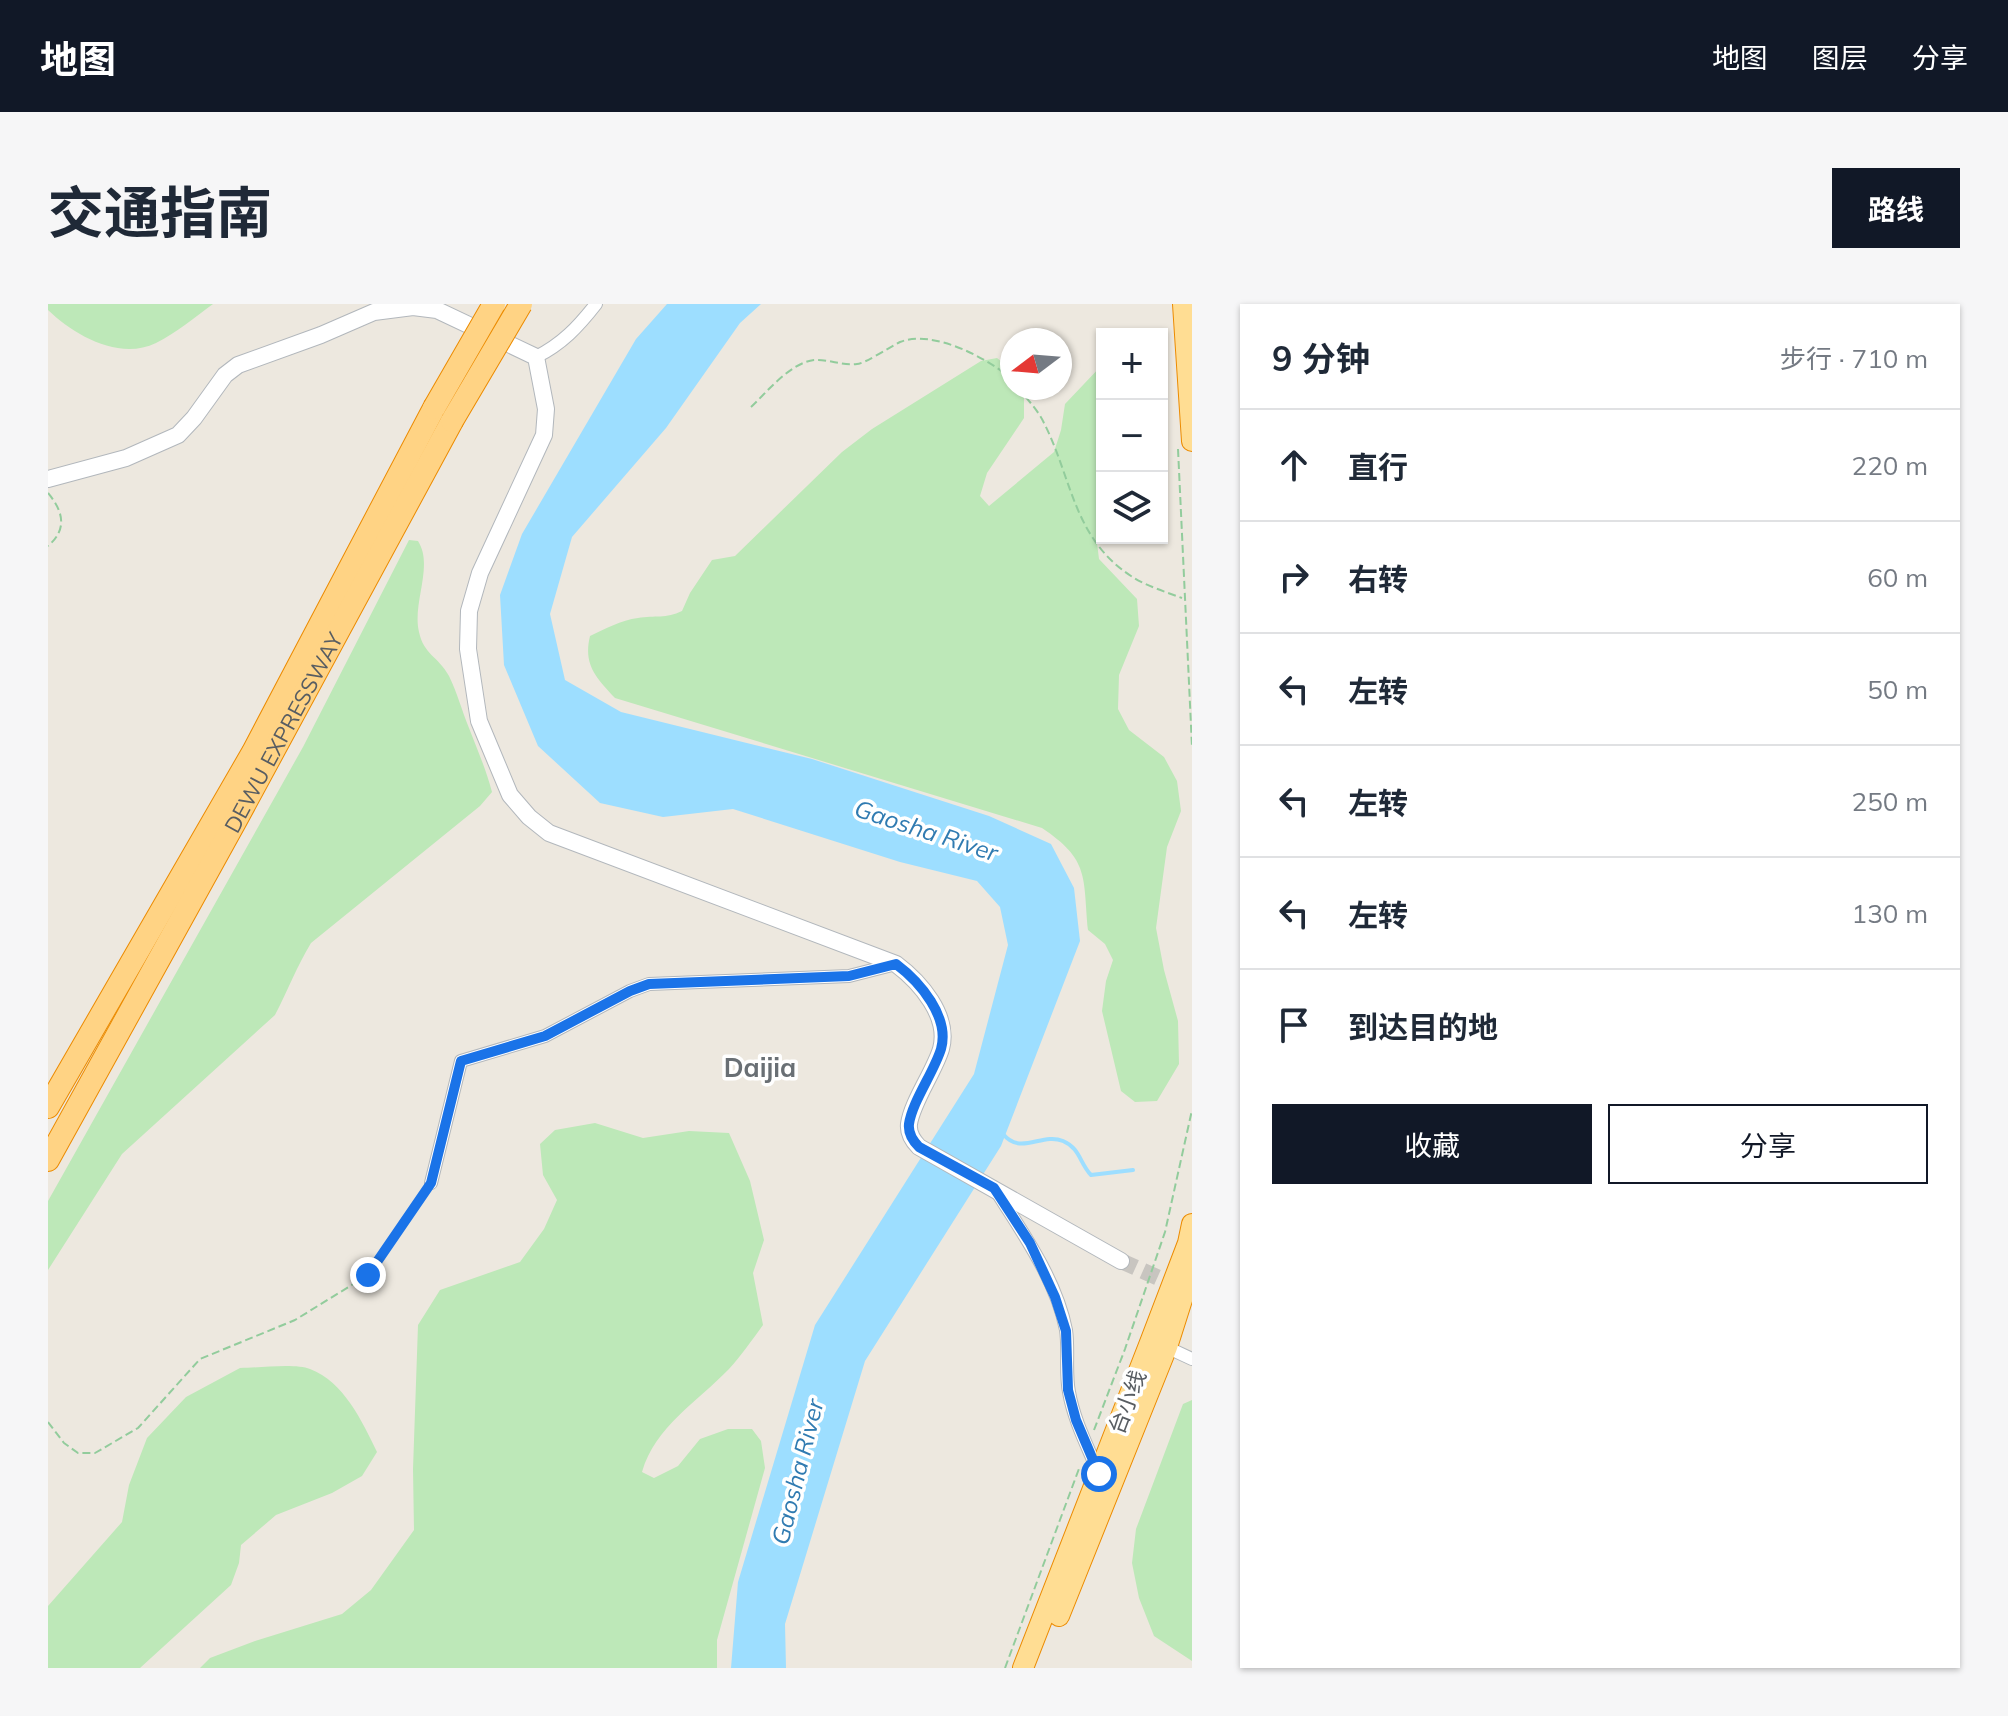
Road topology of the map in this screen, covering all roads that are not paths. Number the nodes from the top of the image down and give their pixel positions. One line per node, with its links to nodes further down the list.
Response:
1 (494, 304): 6 (highway, DEWU EXPRESSWAY, bridge)
2 (521, 304): 6 (highway, DEWU EXPRESSWAY, bridge)
3 (596, 304): 5 (street)
4 (1183, 304): 7 (highway)
5 (536, 357): 8 (street); 9 (street)
6 (443, 414): 10 (highway); 11 (highway, DEWU EXPRESSWAY)
7 (1185, 445)
8 (48, 479)
9 (896, 964): 12 (street); 13 (street)
10 (48, 1107)
11 (48, 1160)
12 (431, 1183)
13 (990, 1186): 15 (street); 19 (street)
14 (1192, 1224): 17 (highway, 台小线)
15 (1121, 1261)
16 (1192, 1268): 17 (highway, 台小线)
17 (1159, 1344): 18 (street); 19 (highway, 台小线); 21 (highway, 台小线)
18 (1192, 1359)
19 (1099, 1474): 20 (highway, 台小线)
20 (1023, 1668)
21 (1038, 1668)

